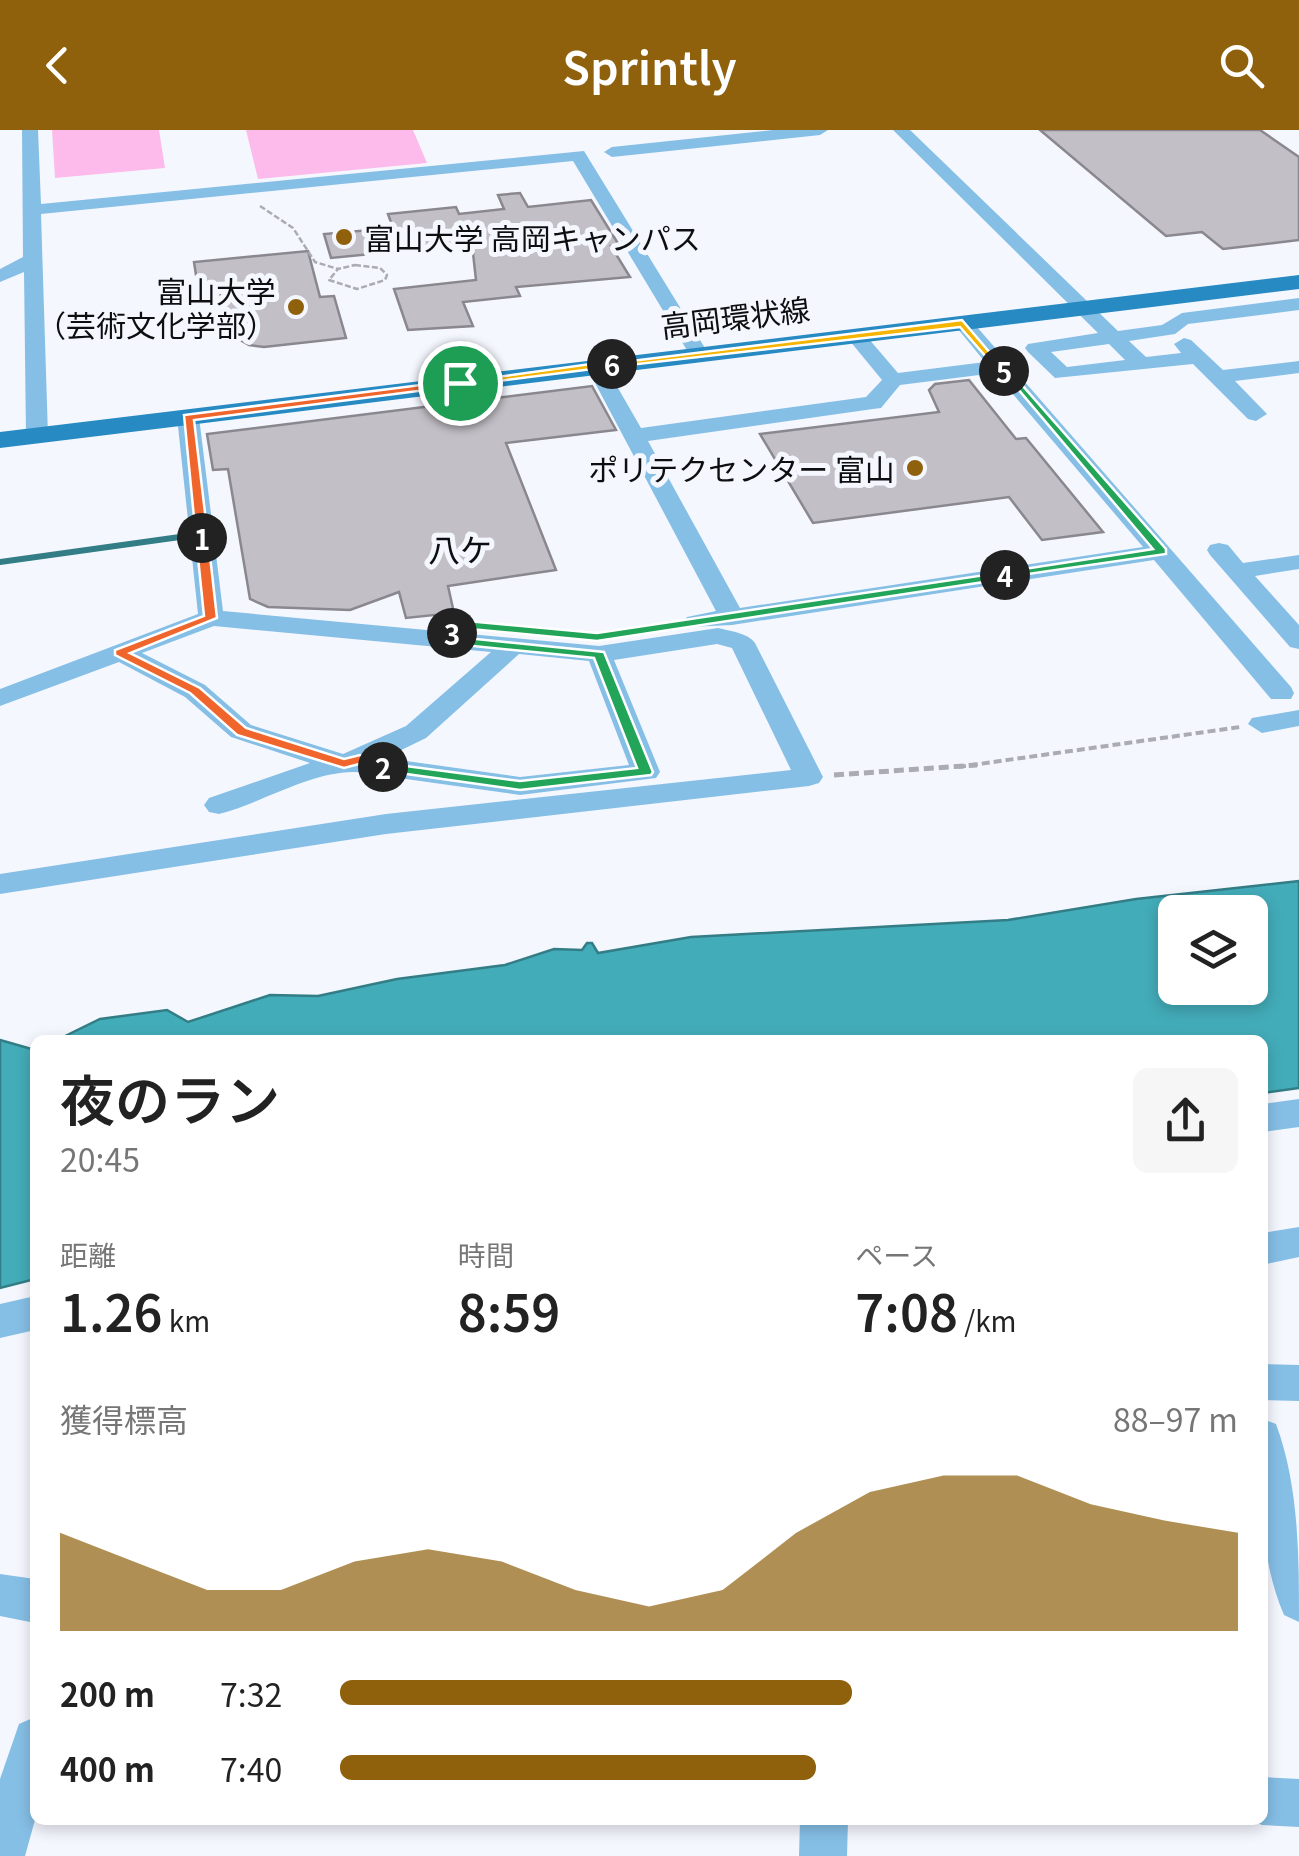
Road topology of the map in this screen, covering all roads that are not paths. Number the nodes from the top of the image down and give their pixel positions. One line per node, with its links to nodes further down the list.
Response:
1 (30, 130): 5 (street)
2 (820, 130): 4 (street)
3 (901, 130): 10 (street)
4 (612, 152)
5 (32, 210): 6 (street); 15 (street)
6 (31, 262): 7 (street); 25 (street)
7 (0, 276)
8 (1299, 282): 10 (main road, 高岡環状線)
9 (1299, 304): 12 (street)
10 (1083, 308): 11 (main road, 高岡環状線); 14 (street)
11 (962, 324): 13 (main road, 高岡環状線); 19 (street)
12 (1168, 330): 14 (street); 16 (street)
13 (856, 336): 15 (main road, 高岡環状線); 22 (street)
14 (1114, 337): 17 (street); 17 (street)
15 (698, 353): 18 (main road, 高岡環状線)
16 (1198, 357): 17 (street); 21 (street)
17 (1141, 364)
18 (596, 366): 24 (main road, 高岡環状線); 26 (street)
19 (1000, 366): 22 (street); 29 (street)
20 (1299, 366): 21 (street)
21 (1220, 377): 23 (street)
22 (893, 380): 26 (street)
23 (1256, 414)
24 (188, 417): 25 (main road, 高岡環状線); 33 (street)
25 (37, 436): 27 (main road, 高岡環状線)
26 (634, 436): 32 (street)
27 (0, 440)
28 (1219, 550): 31 (street)
29 (1162, 552): 32 (street); 39 (street)
30 (1299, 562): 31 (street)
31 (1237, 570): 35 (street)
32 (732, 617): 34 (street)
33 (211, 618): 34 (street); 37 (street)
34 (448, 640): 36 (street)
35 (1299, 641)
36 (513, 646): 38 (street); 43 (street)
37 (119, 652): 40 (street); 43 (street)
38 (599, 654): 43 (street); 45 (street)
39 (1282, 693)
40 (0, 698)
41 (1299, 718): 42 (street)
42 (1262, 724)
43 (352, 761): 44 (street)
44 (220, 804)
45 (0, 884)
46 (1299, 1114): 47 (street)
47 (1268, 1117)
48 (1299, 1242): 49 (street)
49 (1268, 1248)
50 (30, 1314): 51 (street)
51 (0, 1321)
52 (1268, 1382): 53 (street)
53 (1299, 1383)
54 (1268, 1463): 57 (street)
55 (0, 1595): 56 (street)
56 (30, 1599)
57 (1299, 1600)
58 (30, 1757): 62 (street)
59 (1268, 1801): 60 (street)
60 (1299, 1803)
61 (824, 1825): 63 (street)
62 (0, 1856)
63 (823, 1856)

